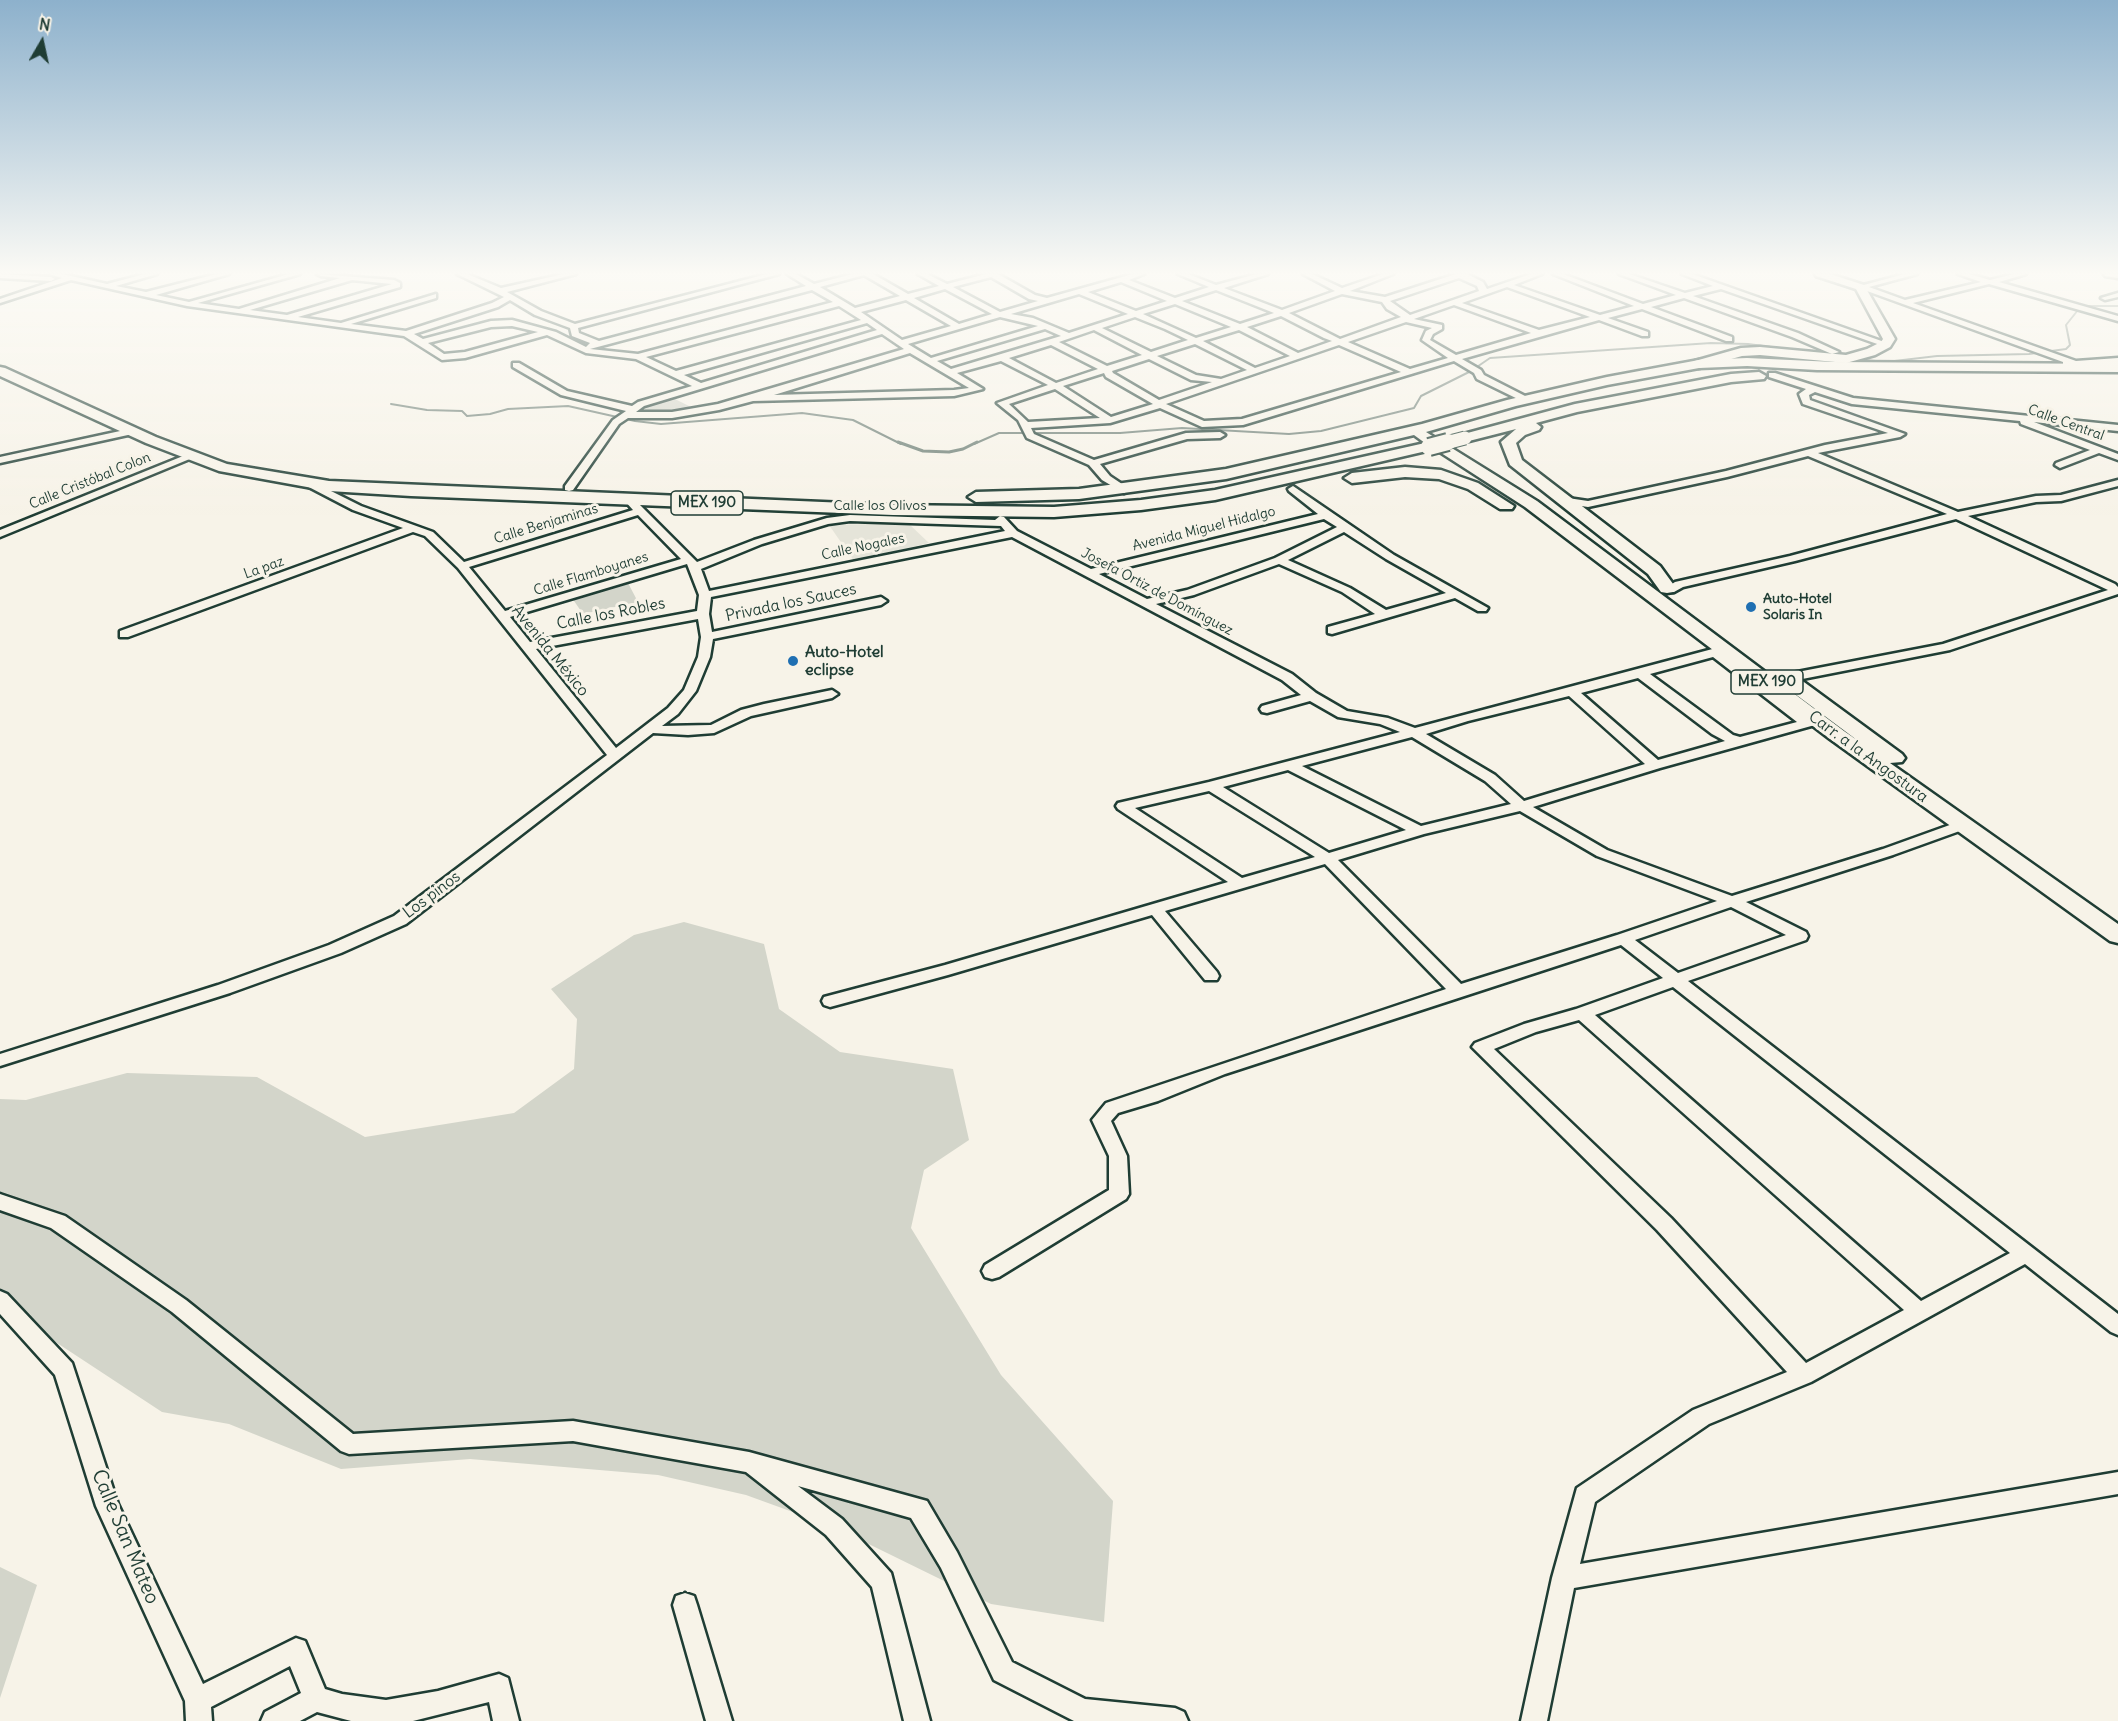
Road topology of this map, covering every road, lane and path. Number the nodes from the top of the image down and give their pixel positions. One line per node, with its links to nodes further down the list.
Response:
1 (438, 354): 2 (street)
2 (467, 354)
3 (621, 354): 29 (street)
4 (647, 354): 25 (street)
5 (802, 354): 37 (street)
6 (897, 354): 54 (street)
7 (918, 354): 34 (street)
8 (952, 354): 34 (street)
9 (1014, 354): 31 (street)
10 (1076, 354): 43 (street)
11 (1148, 354): 28 (street)
12 (1156, 354): 28 (street)
13 (1222, 354): 45 (street)
14 (1295, 354): 30 (street)
15 (1307, 354): 30 (street)
16 (1369, 354): 46 (street)
17 (1449, 354): 32 (street)
18 (1467, 354): 32 (street)
19 (1739, 354): 38 (street)
20 (1753, 354): 41 (street)
21 (1805, 354): 33 (street)
22 (1834, 354): 33 (street)
23 (1854, 354): 33 (street)
24 (2050, 354): 36 (street)
25 (650, 355): 29 (street)
26 (743, 355): 37 (street); 48 (street)
27 (0, 356): 76 (main road, MEX 190)
28 (1151, 356): 43 (street); 50 (street)
29 (638, 357): 48 (street)
30 (1300, 357): 45 (street)
31 (1002, 358): 47 (street); 52 (street)
32 (1455, 358): 46 (street); 56 (street)
33 (1842, 358): 41 (main road); 42 (main road, MEX 190); 65 (main road, MEX 190)
34 (929, 361): 47 (street)
35 (2118, 361): 36 (street)
36 (2074, 363): 42 (street)
37 (768, 364): 51 (street)
38 (1699, 364): 41 (main road); 56 (main road)
39 (516, 365): 59 (street)
40 (2118, 368): 42 (main road, MEX 190)
41 (1776, 369): 49 (main road, MEX 190); 53 (street); 55 (main road, MEX 190)
42 (1976, 369)
43 (1107, 370): 52 (street); 57 (street)
44 (0, 371): 63 (main road, MEX 190)
45 (1255, 371): 50 (street)
46 (1407, 371): 57 (street)
47 (951, 372): 54 (street)
48 (677, 374): 51 (street)
49 (2118, 376)
50 (1225, 381): 57 (street)
51 (698, 385): 59 (street)
52 (1056, 386): 60 (street); 61 (street)
53 (1815, 389): 58 (street); 67 (street)
54 (753, 398): 59 (street)
55 (1622, 399): 65 (main road, MEX 190, bridge); 81 (main road)
56 (1526, 400): 65 (main road)
57 (1160, 404): 60 (street)
58 (2004, 415): 62 (street); 66 (street, Calle Central)
59 (624, 416): 76 (street)
60 (1110, 420): 61 (street)
61 (1027, 425): 72 (street)
62 (2118, 428)
63 (129, 429): 68 (street); 69 (main road, MEX 190); 71 (street)
64 (1220, 435): 72 (street)
65 (1424, 435): 78 (main road); 79 (main road, MEX 190); 93 (main road, Carr. a la Angostura / MEX 190); 99 (main road, Carr. a la Angostura / MEX 190)
66 (2099, 450): 70 (street, Calle Central); 73 (street)
67 (1809, 452): 81 (street); 83 (street)
68 (0, 454)
69 (192, 456): 74 (main road, MEX 190); 88 (street, Calle Cristóbal Colon)
70 (2118, 457)
71 (0, 460)
72 (1093, 463): 78 (street)
73 (2060, 465)
74 (309, 483): 80 (main road, MEX 190); 85 (street, Avenida México)
75 (2115, 486): 83 (street)
76 (569, 488): 79 (main road, MEX 190)
77 (1293, 489): 82 (street); 84 (main road); 99 (main road)
78 (1124, 490): 79 (main road)
79 (896, 504): 80 (main road, MEX 190); 84 (main road)
80 (634, 506): 90 (street); 91 (street, Calle Benjaminas)
81 (1584, 509): 93 (main road)
82 (1326, 515): 86 (street); 92 (street, Avenida Miguel Hidalgo)
83 (1957, 515): 93 (street); 109 (street)
84 (1001, 521): 87 (street); 90 (street, Calle los Olivos)
85 (414, 528): 91 (street, Avenida México); 104 (street, La paz)
86 (1344, 528): 89 (street); 94 (street)
87 (1013, 533): 92 (street, Josefa Ortiz de Domínguez); 95 (street, Calle Nogales)
88 (0, 534)
89 (1279, 560): 97 (street); 101 (street)
90 (692, 564): 95 (street); 102 (street, Calle Flamboyanes)
91 (462, 566): 102 (street, Avenida México)
92 (1089, 573): 97 (street, Josefa Ortiz de Domínguez)
93 (1668, 589): 109 (main road, Carr. a la Angostura / MEX 190)
94 (1455, 594): 98 (street); 101 (street)
95 (705, 595): 100 (street, Los pinos)
96 (881, 601): 105 (street, Privada los Sauces)
97 (1147, 602): 112 (street, Josefa Ortiz de Domínguez)
98 (1482, 608)
99 (1672, 611): 107 (main road, Carr. a la Angostura / MEX 190)
100 (704, 614): 105 (street, Los pinos); 106 (street, Calle los Robles)
101 (1385, 615): 103 (street)
102 (501, 616): 106 (street, Avenida México)
103 (1332, 630)
104 (124, 634)
105 (707, 637): 116 (street, Los pinos)
106 (526, 647): 120 (street, Avenida México)
107 (1720, 652): 108 (street); 115 (main road, Carr. a la Angostura / MEX 190)
108 (1640, 673): 110 (street); 119 (street)
109 (1787, 678): 131 (main road, Carr. a la Angostura / MEX 190)
110 (1572, 692): 117 (street); 122 (street)
111 (832, 694): 116 (street)
112 (1311, 696): 113 (street); 114 (street, Josefa Ortiz de Domínguez)
113 (1267, 710)
114 (1343, 714): 117 (street); 118 (street, Josefa Ortiz de Domínguez)
115 (1813, 722): 119 (street); 125 (main road, Carr. a la Angostura / MEX 190)
116 (653, 729): 120 (street, Los pinos)
117 (1412, 732): 118 (street); 124 (street)
118 (1386, 739): 121 (street)
119 (1743, 742): 122 (street)
120 (615, 755): 139 (street, Los pinos)
121 (1290, 765): 123 (street); 126 (street)
122 (1655, 765): 124 (street)
123 (1211, 786): 127 (street); 128 (street)
124 (1522, 806): 126 (street); 129 (street)
125 (1963, 825): 129 (street); 132 (main road, Carr. a la Angostura / MEX 190)
126 (1419, 831): 127 (street)
127 (1329, 859): 128 (street); 136 (street)
128 (1239, 883): 130 (street)
129 (1732, 900): 133 (street); 135 (street)
130 (1155, 909): 134 (street); 137 (street)
131 (2118, 917)
132 (2118, 935)
133 (1623, 939): 135 (street); 136 (street)
134 (1211, 976)
135 (1676, 980): 138 (street); 141 (street)
136 (1458, 991): 142 (street)
137 (830, 1001)
138 (1582, 1013): 144 (street); 146 (street)
139 (0, 1060)
140 (0, 1202): 147 (street)
141 (2026, 1254): 144 (street); 145 (street)
142 (992, 1271)
143 (0, 1300): 152 (street, Calle San Mateo)
144 (1921, 1313): 146 (street)
145 (2118, 1326)
146 (1803, 1376): 149 (street)
147 (749, 1462): 153 (street); 157 (street)
148 (2118, 1483): 149 (street)
149 (1564, 1578): 159 (street)
150 (685, 1605): 156 (street)
151 (316, 1699): 152 (street); 154 (street); 155 (street)
152 (199, 1710)
153 (1087, 1716): 158 (street)
154 (274, 1721)
155 (506, 1721)
156 (719, 1721)
157 (917, 1721)
158 (1175, 1721)
159 (1534, 1721)

